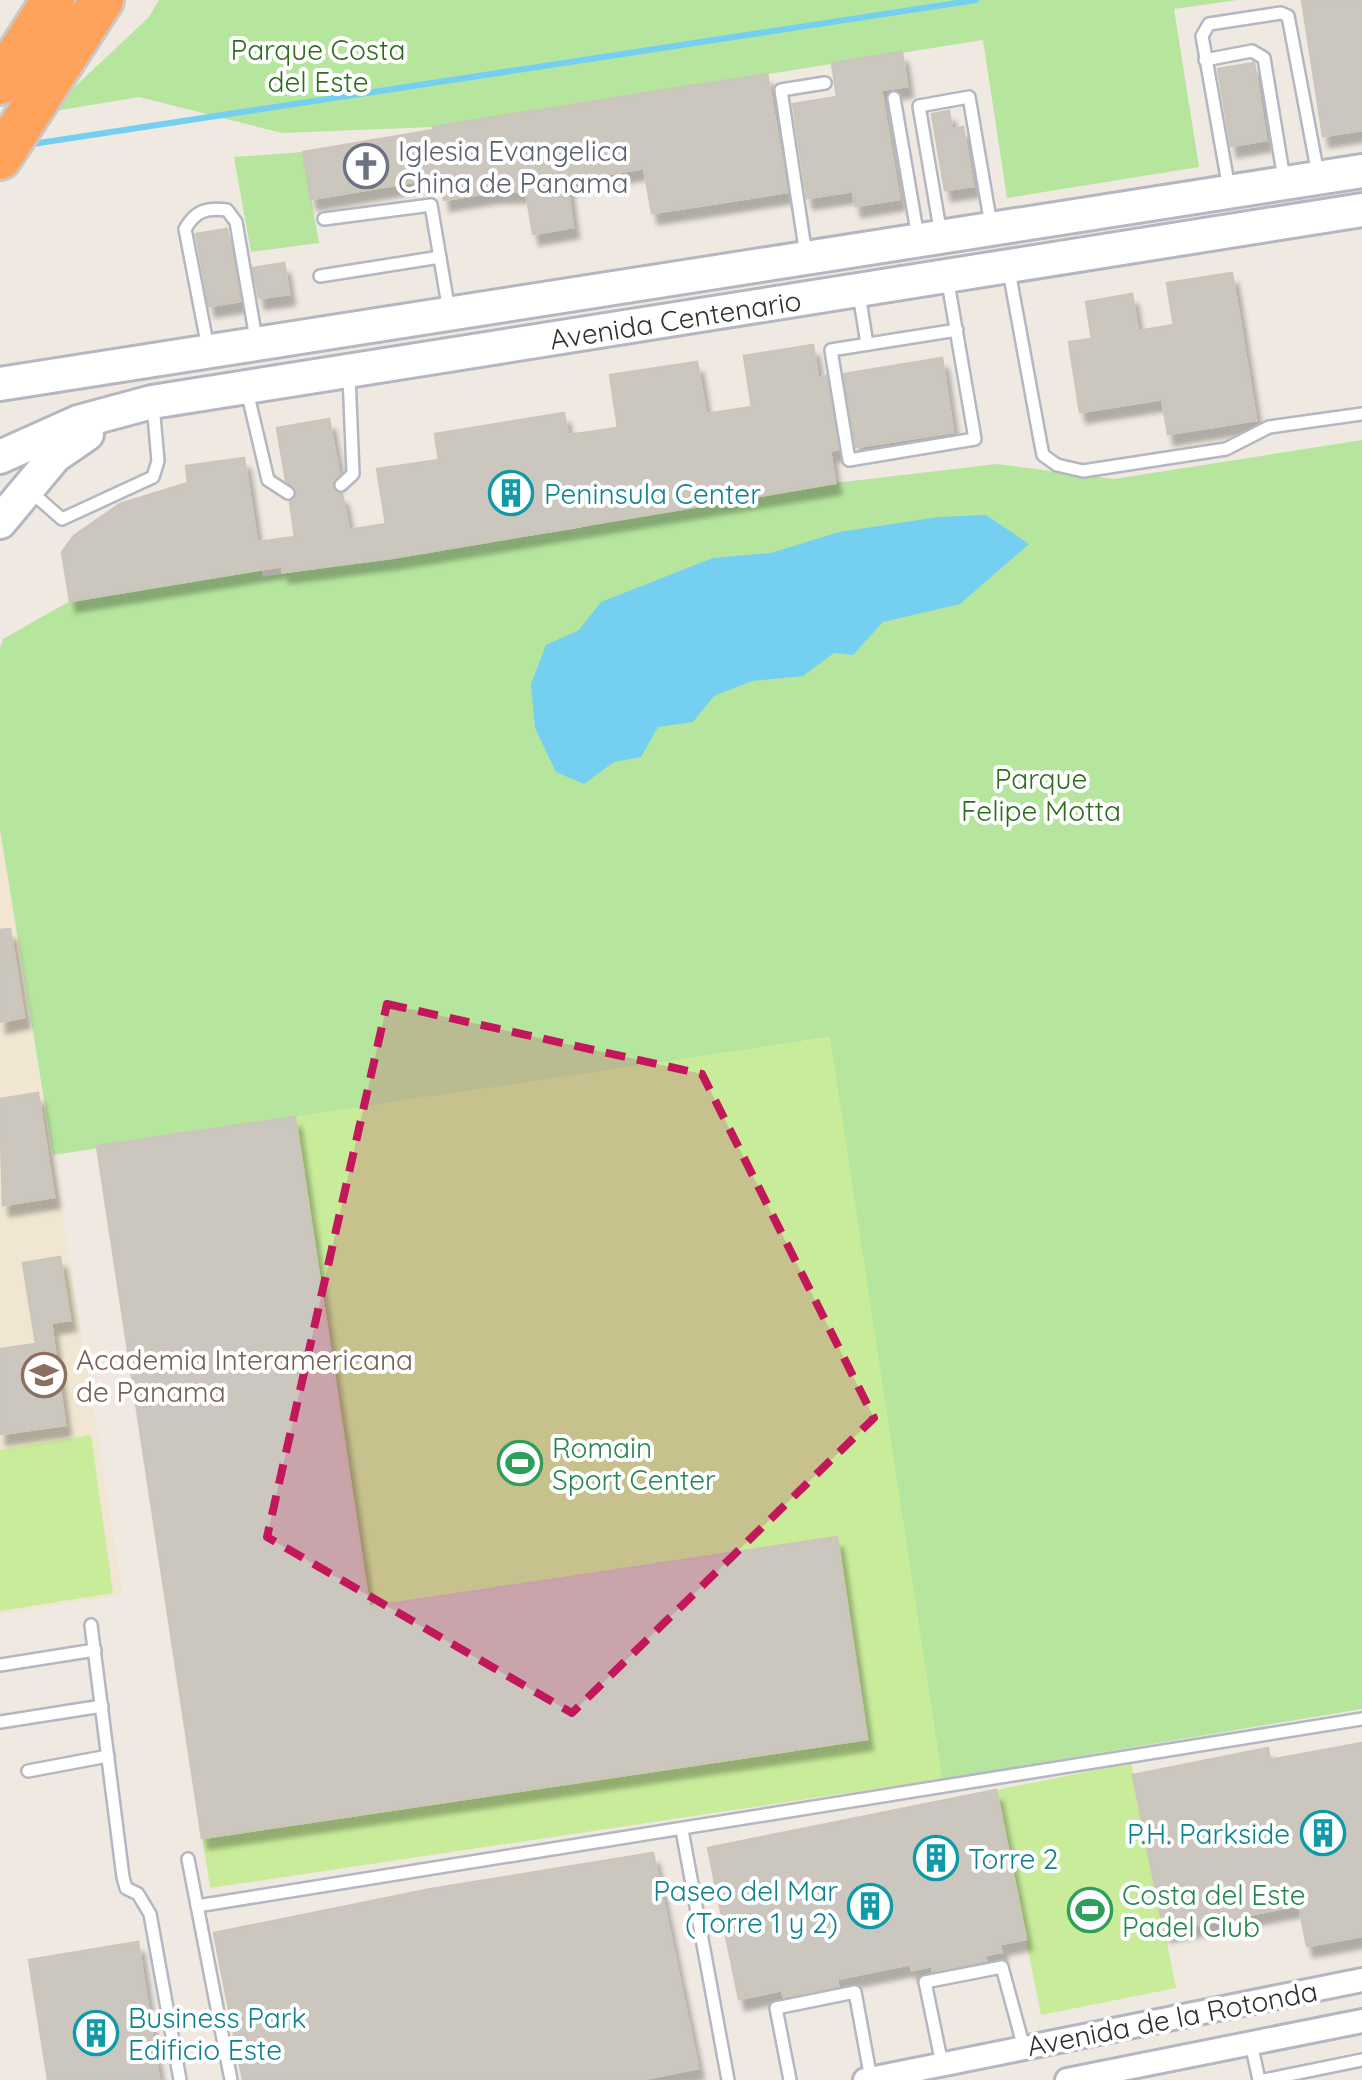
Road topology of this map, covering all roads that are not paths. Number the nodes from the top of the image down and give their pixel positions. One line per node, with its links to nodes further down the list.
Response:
1 (53, 0): 4 (highway)
2 (102, 0): 7 (highway)
3 (1205, 60): 9 (lane); 10 (lane); 11 (lane)
4 (0, 83)
5 (824, 83): 17 (lane)
6 (894, 98): 15 (lane)
7 (0, 158)
8 (1362, 171): 9 (main road, Avenida Centenario)
9 (1319, 178): 10 (main road, Avenida Centenario)
10 (1285, 183): 11 (main road, Avenida Centenario)
11 (1230, 192): 14 (main road, Avenida Centenario)
12 (1362, 210): 18 (main road, Avenida Centenario)
13 (324, 218): 16 (lane)
14 (998, 229): 15 (main road, Avenida Centenario); 15 (lane); 18 (main road)
15 (930, 239): 17 (main road, Avenida Centenario)
16 (440, 257): 19 (lane); 22 (lane)
17 (806, 259): 22 (main road, Avenida Centenario)
18 (1009, 267): 20 (main road, Avenida Centenario); 34 (lane)
19 (320, 276)
20 (947, 276): 21 (main road, Avenida Centenario); 23 (lane)
21 (858, 291): 26 (lane); 28 (main road, Avenida Centenario)
22 (454, 314): 24 (main road, Avenida Centenario); 28 (main road)
23 (957, 330): 26 (lane); 26 (lane)
24 (292, 338): 25 (main road, Avenida Centenario); 30 (main road)
25 (257, 343): 27 (main road, Avenida Centenario); 27 (lane)
26 (868, 344)
27 (208, 350): 31 (main road, Avenida Centenario)
28 (464, 353): 29 (main road, Avenida Centenario)
29 (349, 371): 30 (main road, Avenida Centenario); 36 (lane)
30 (298, 379): 32 (main road, Avenida Centenario)
31 (0, 384)
32 (246, 387): 33 (main road, Avenida Centenario); 38 (lane)
33 (143, 404): 35 (main road, Avenida Centenario); 37 (main road); 37 (lane)
34 (1362, 414)
35 (0, 458)
36 (341, 484)
37 (27, 488): 39 (main road)
38 (288, 493)
39 (0, 522)
40 (92, 1626): 41 (lane)
41 (95, 1650): 42 (lane); 43 (lane)
42 (0, 1665)
43 (102, 1706): 45 (lane); 46 (lane)
44 (1362, 1720): 48 (lane)
45 (0, 1722)
46 (108, 1756): 47 (lane); 58 (lane)
47 (28, 1771)
48 (682, 1830): 50 (lane); 60 (lane)
49 (188, 1860): 50 (lane)
50 (197, 1906): 59 (lane)
51 (1362, 1980): 54 (street, Avenida de la Rotonda)
52 (1362, 2021): 53 (street, Avenida de la Rotonda)
53 (1251, 2043): 62 (street, Avenida de la Rotonda); 63 (lane)
54 (1024, 2048): 56 (street, Avenida de la Rotonda); 56 (lane)
55 (1362, 2060): 63 (lane)
56 (942, 2064): 57 (street, Avenida de la Rotonda)
57 (868, 2079): 61 (lane)
58 (180, 2080)
59 (231, 2080)
60 (728, 2080)
61 (790, 2080)
62 (1070, 2080)
63 (1262, 2080)

